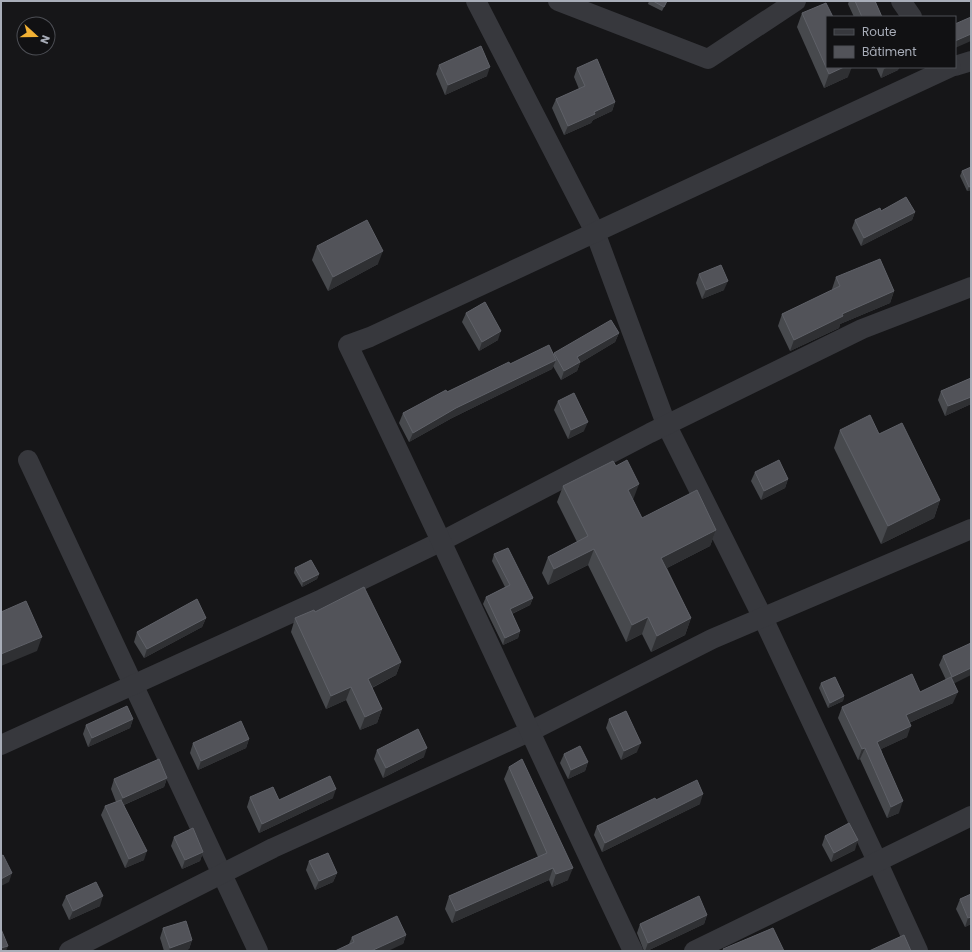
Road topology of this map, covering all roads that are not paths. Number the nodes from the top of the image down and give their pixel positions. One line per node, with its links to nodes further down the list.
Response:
1 (476, 1): 9 (street)
2 (558, 1): 3 (street)
3 (796, 1)
4 (901, 1): 5 (street)
5 (911, 16)
6 (971, 61): 7 (street)
7 (956, 65)
8 (947, 68): 9 (street)
9 (595, 232): 11 (street); 14 (street)
10 (971, 287): 11 (street)
11 (666, 424): 14 (street); 15 (street)
12 (28, 460): 16 (street)
13 (971, 529): 15 (street)
14 (442, 541): 16 (street); 17 (street)
15 (763, 618): 17 (street); 20 (street)
16 (134, 685): 18 (street); 21 (street)
17 (529, 732): 21 (street); 24 (street)
18 (1, 745)
19 (971, 816): 20 (street)
20 (877, 861): 25 (street); 26 (street)
21 (223, 874): 22 (street); 23 (street)
22 (69, 951)
23 (258, 951)
24 (633, 951)
25 (694, 951)
26 (918, 951)

